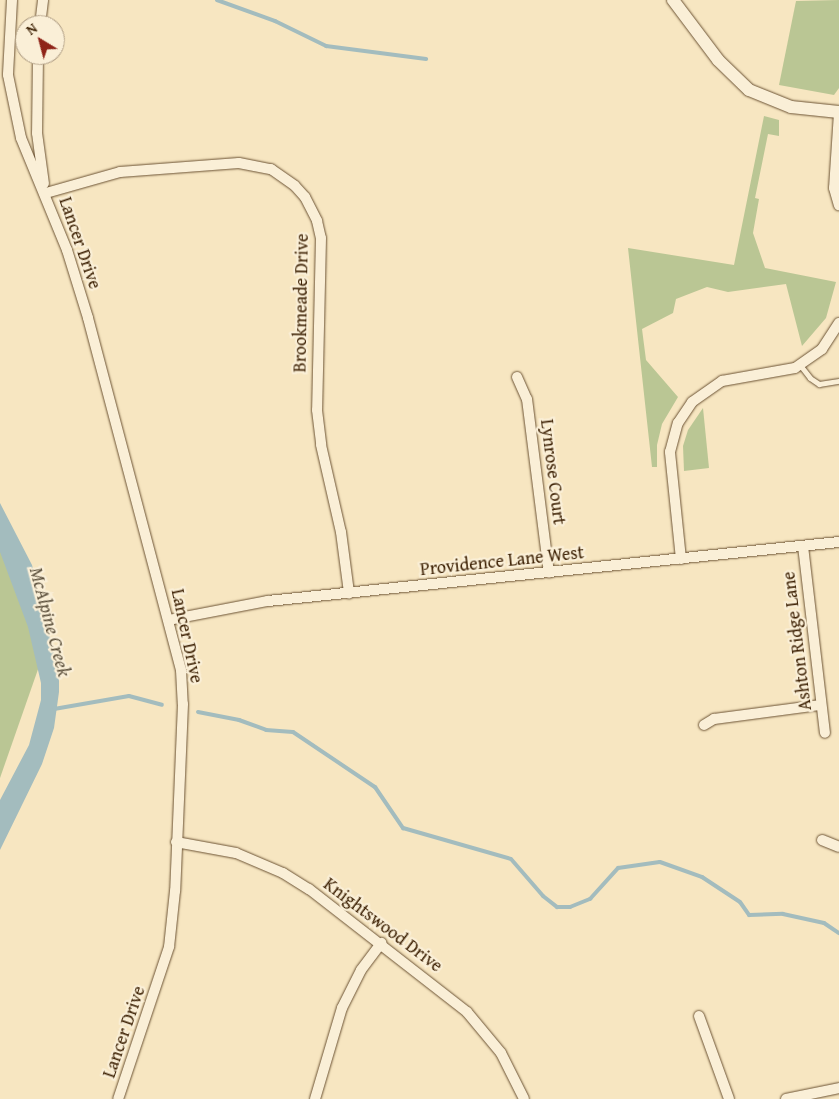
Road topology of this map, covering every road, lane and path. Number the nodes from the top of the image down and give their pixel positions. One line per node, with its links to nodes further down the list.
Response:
1 (12, 0): 7 (street, Lancer Drive)
2 (43, 0): 4 (street)
3 (672, 0): 6 (street)
4 (41, 15)
5 (38, 65): 7 (street, Lancer Drive)
6 (839, 113): 8 (street)
7 (44, 190): 17 (street, Brookmeade Drive); 18 (street, Lancer Drive)
8 (839, 205)
9 (839, 323): 10 (street)
10 (800, 364): 12 (lane); 15 (street)
11 (517, 377): 16 (street, Lynrose Court)
12 (839, 382)
13 (839, 542): 14 (street, Providence Lane West)
14 (803, 546): 15 (street, Providence Lane West); 19 (street, Ashton Ridge Lane)
15 (681, 559): 16 (street, Providence Lane West)
16 (549, 573): 17 (street, Providence Lane West)
17 (349, 593): 18 (street, Providence Lane West)
18 (169, 620): 23 (street, Lancer Drive)
19 (821, 705): 20 (street); 21 (street, Ashton Ridge Lane)
20 (704, 725)
21 (825, 733)
22 (822, 840): 24 (street)
23 (176, 842): 25 (street, Knightswood Drive); 28 (street, Lancer Drive)
24 (839, 847)
25 (381, 943): 29 (street); 30 (street, Knightswood Drive)
26 (699, 1016): 31 (street)
27 (839, 1088): 32 (street)
28 (118, 1099)
29 (315, 1099)
30 (524, 1099)
31 (729, 1099)
32 (786, 1099)

